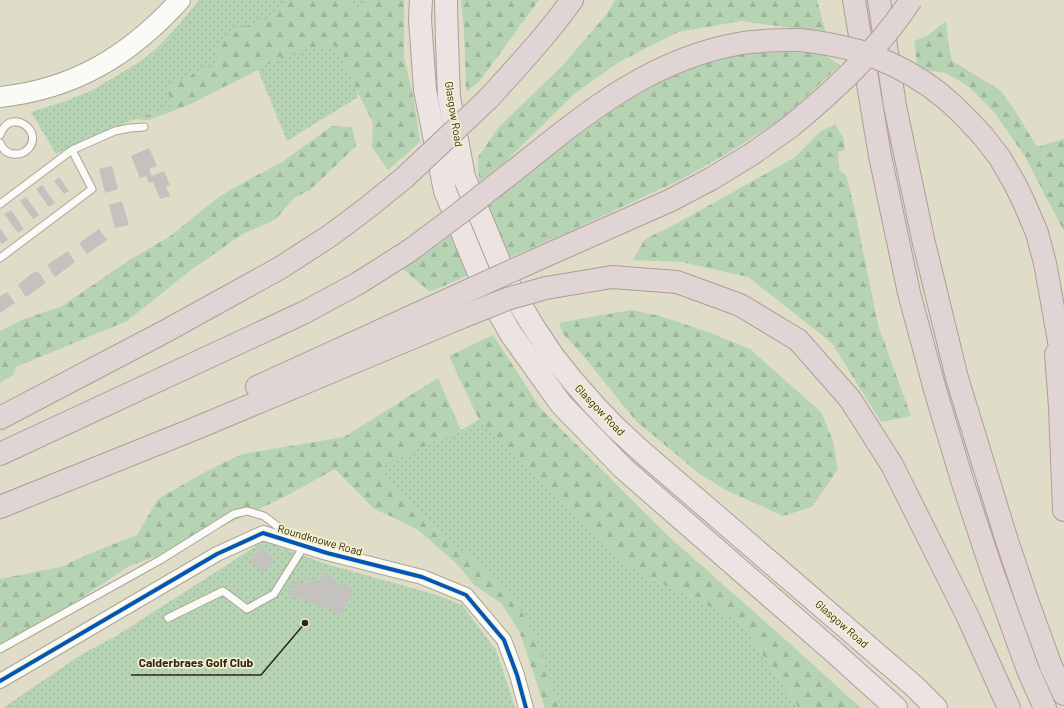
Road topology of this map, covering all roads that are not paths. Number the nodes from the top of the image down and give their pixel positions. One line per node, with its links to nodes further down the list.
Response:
1 (180, 0): 10 (main road)
2 (421, 0): 9 (main road, Glasgow Road)
3 (429, 0): 9 (main road)
4 (446, 0): 31 (main road, Glasgow Road)
5 (572, 0): 19 (highway, bridge)
6 (854, 0): 33 (highway)
7 (879, 0): 28 (highway)
8 (911, 0): 21 (highway, bridge)
9 (425, 90): 30 (main road, Glasgow Road)
10 (0, 97)
11 (144, 127): 14 (lane)
12 (0, 135): 13 (lane)
13 (0, 143)
14 (72, 150): 15 (lane); 16 (lane)
15 (0, 204)
16 (0, 258)
17 (1053, 311): 18 (highway); 20 (highway, bridge); 23 (highway)
18 (1064, 369)
19 (0, 418)
20 (0, 454)
21 (0, 504)
22 (0, 507): 32 (highway, bridge)
23 (1064, 510)
24 (304, 546): 25 (lane); 26 (lane); 27 (street, Roundknowe Road); 29 (street, Roundknowe Road)
25 (168, 618)
26 (0, 649)
27 (0, 681)
28 (1064, 694)
29 (526, 708)
30 (896, 708)
31 (936, 708)
32 (1009, 708)
33 (1045, 708)

